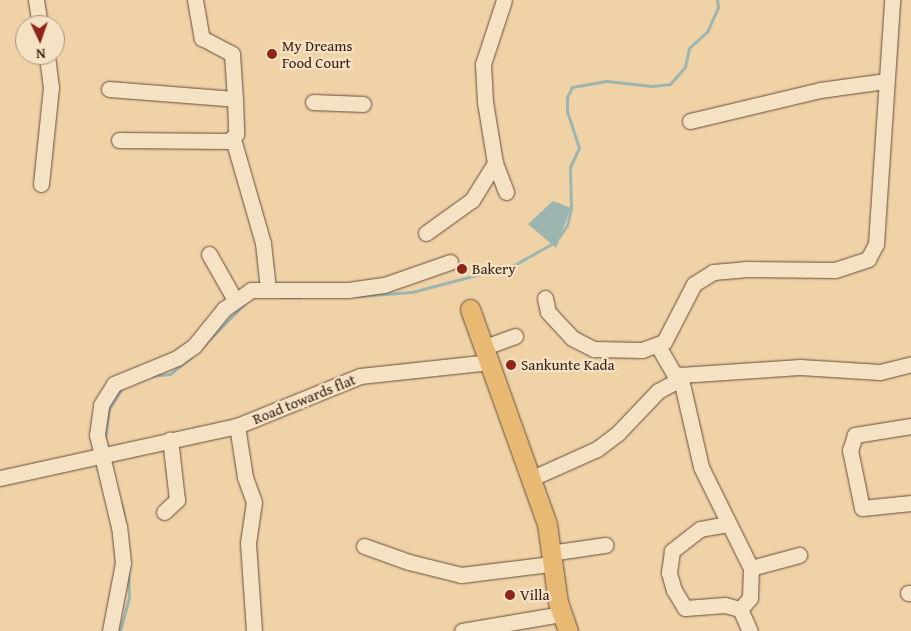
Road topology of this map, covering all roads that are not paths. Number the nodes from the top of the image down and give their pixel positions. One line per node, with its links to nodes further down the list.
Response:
1 (36, 0): 5 (street)
2 (195, 0): 9 (street)
3 (504, 0): 15 (street)
4 (892, 0): 7 (street)
5 (38, 15)
6 (48, 65): 16 (street)
7 (886, 81): 12 (street); 26 (street)
8 (109, 89): 9 (street)
9 (235, 99): 13 (street)
10 (313, 102): 11 (street)
11 (362, 104)
12 (690, 121)
13 (233, 139): 14 (street); 21 (street)
14 (119, 140)
15 (495, 163): 17 (street); 18 (street)
16 (42, 184)
17 (506, 192)
18 (426, 234)
19 (209, 254): 23 (street)
20 (450, 262): 21 (street)
21 (268, 289): 23 (street)
22 (546, 298): 26 (street)
23 (235, 300): 33 (street)
24 (470, 309): 27 (main road)
25 (515, 336): 27 (street, Road towards flat)
26 (658, 346): 29 (street)
27 (488, 355): 30 (street, Road towards flat); 35 (main road)
28 (911, 364): 29 (street)
29 (680, 375): 35 (street); 38 (street)
30 (237, 426): 32 (street); 47 (street, Road towards flat)
31 (911, 426): 36 (street)
32 (170, 439): 33 (street); 37 (street)
33 (101, 454): 34 (street); 46 (street)
34 (0, 478)
35 (530, 479): 42 (main road)
36 (911, 503)
37 (164, 512)
38 (728, 524): 43 (street); 44 (street)
39 (605, 545): 42 (street)
40 (364, 546): 42 (street)
41 (799, 555): 43 (street)
42 (551, 558): 45 (main road)
43 (752, 568): 44 (street)
44 (740, 609): 49 (street)
45 (565, 623): 48 (street)
46 (110, 631)
47 (254, 631)
48 (462, 631)
49 (750, 631)

